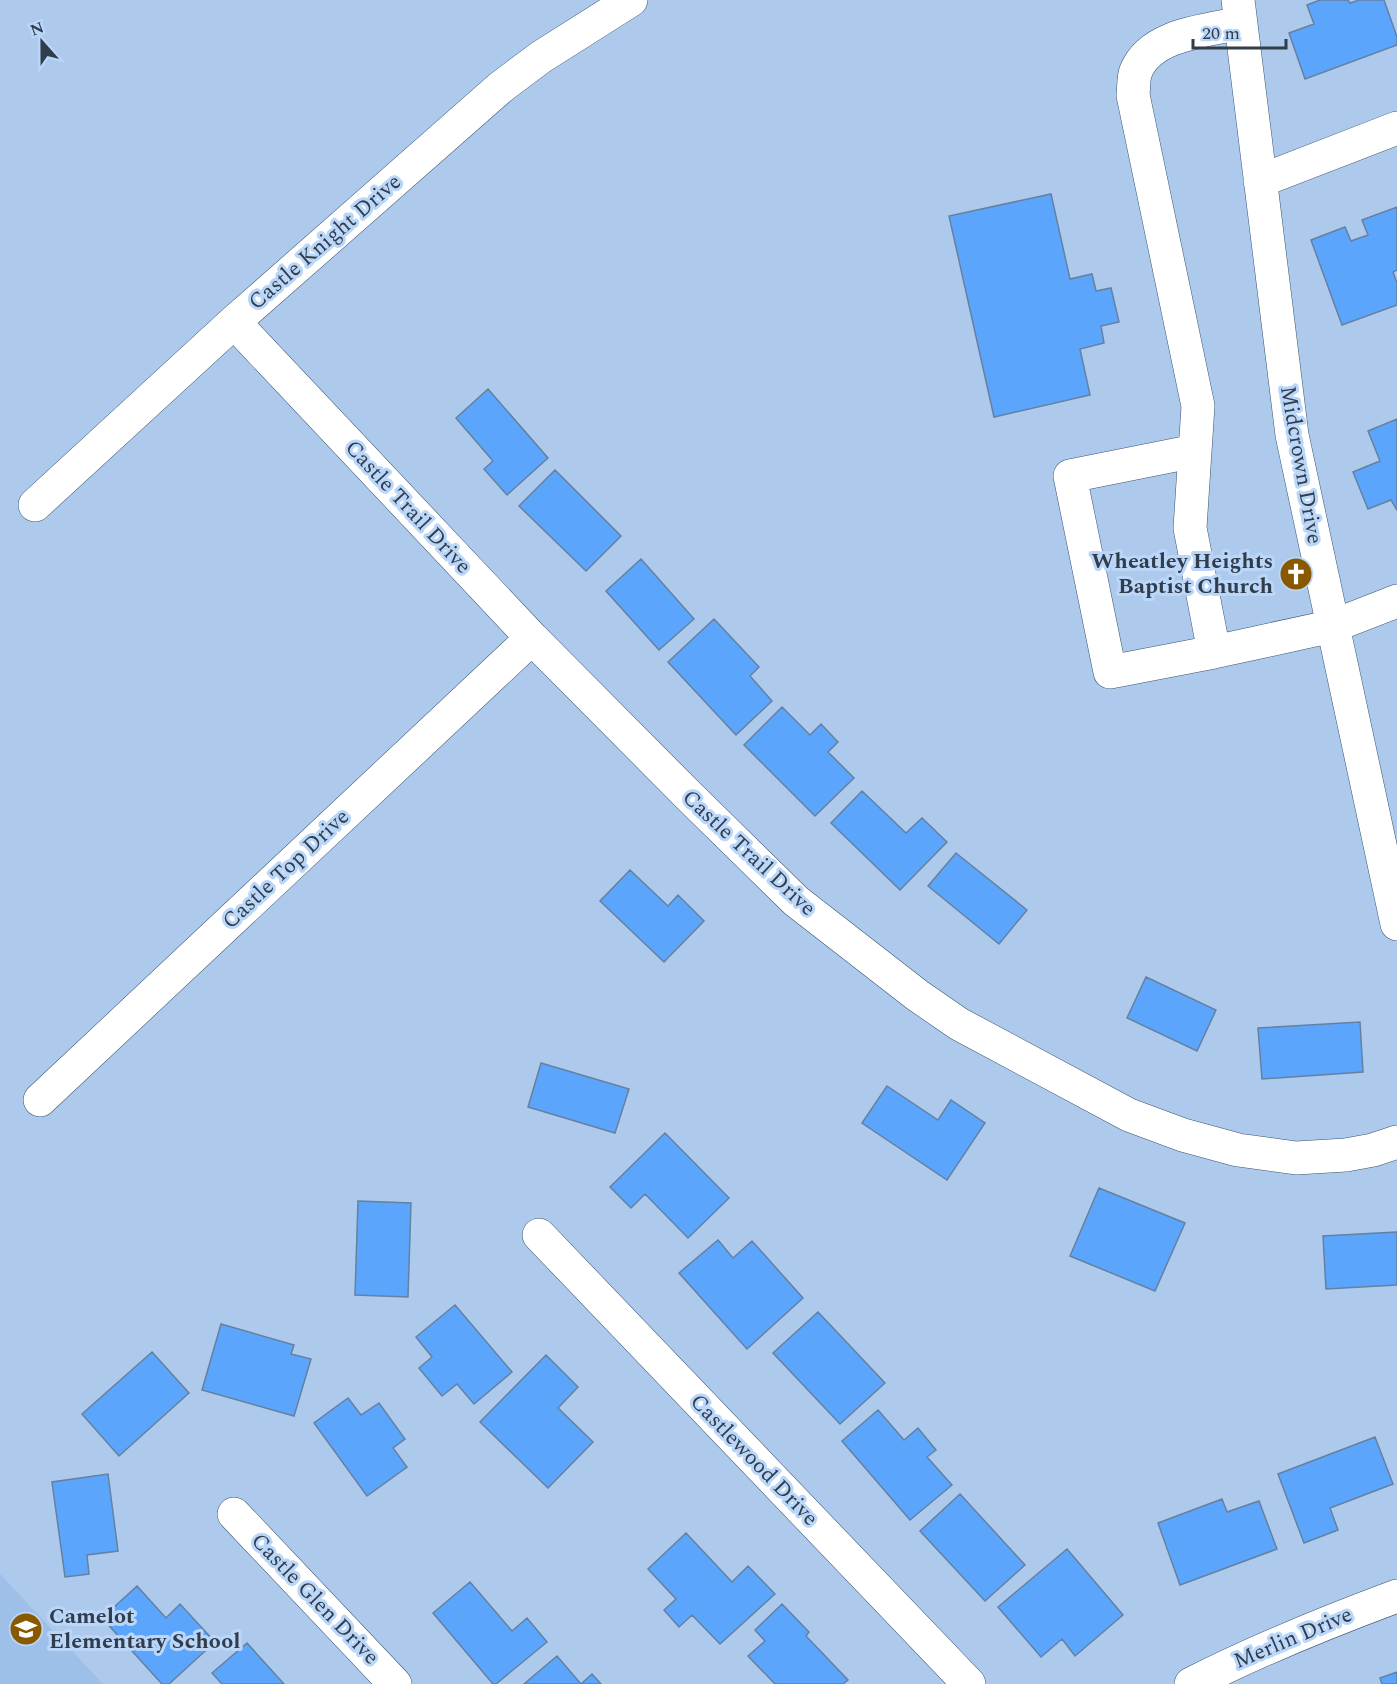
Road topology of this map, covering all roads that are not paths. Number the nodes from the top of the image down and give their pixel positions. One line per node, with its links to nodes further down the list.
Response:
1 (631, 0): 5 (street, Castle Knight Drive)
2 (1239, 12): 4 (street, Midcrown Drive); 6 (street)
3 (1397, 128): 4 (street)
4 (1260, 182): 9 (street, Midcrown Drive)
5 (234, 322): 7 (street, Castle Knight Drive); 10 (street, Castle Trail Drive)
6 (1195, 452): 11 (street); 11 (street)
7 (36, 505)
8 (1397, 601): 9 (street)
9 (1333, 626): 11 (street); 12 (street, Midcrown Drive)
10 (532, 638): 13 (street, Castle Top Drive); 14 (street, Castle Trail Drive)
11 (1214, 652)
12 (1397, 924)
13 (40, 1100)
14 (1397, 1142)
15 (539, 1235): 19 (street, Castlewood Drive)
16 (234, 1514): 18 (street, Castle Glen Drive)
17 (1397, 1596): 20 (street, Merlin Drive)
18 (396, 1684)
19 (969, 1684)
20 (1191, 1684)

